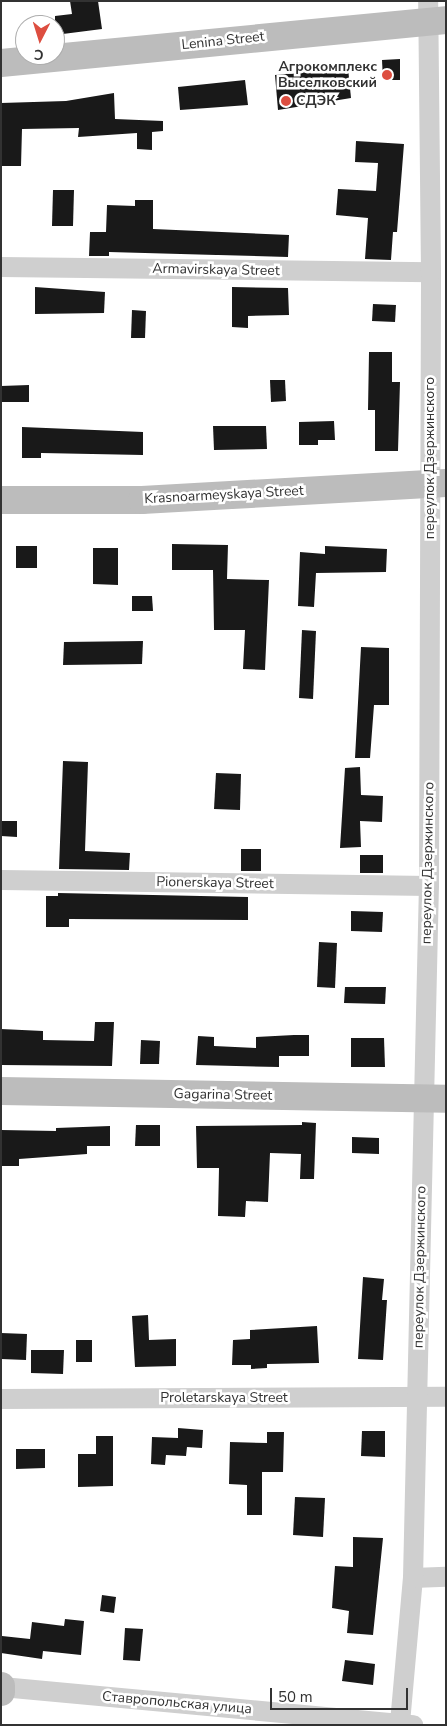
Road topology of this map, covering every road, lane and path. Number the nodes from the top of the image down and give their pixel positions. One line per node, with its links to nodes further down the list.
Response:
1 (434, 14): 2 (street, Lenina Street); 4 (street, переулок Дзержинского)
2 (1, 63)
3 (1, 267): 4 (street, Armavirskaya Street)
4 (431, 272): 5 (street, переулок Дзержинского)
5 (437, 483): 6 (street, Krasnoarmeyskaya Street); 8 (street, переулок Дзержинского)
6 (1, 500)
7 (1, 880): 8 (street, Pionerskaya Street)
8 (429, 886): 10 (street, переулок Дзержинского)
9 (1, 1091): 10 (street, Gagarina Street)
10 (435, 1098): 11 (street, переулок Дзержинского)
11 (416, 1397): 12 (street, Proletarskaya Street); 13 (street, Proletarskaya Street); 15 (street, переулок Дзержинского)
12 (446, 1397)
13 (1, 1399)
14 (446, 1577): 15 (street)
15 (413, 1578): 17 (street, переулок Дзержинского)
16 (2, 1688): 17 (street, Ставропольская улица)
17 (406, 1724)

